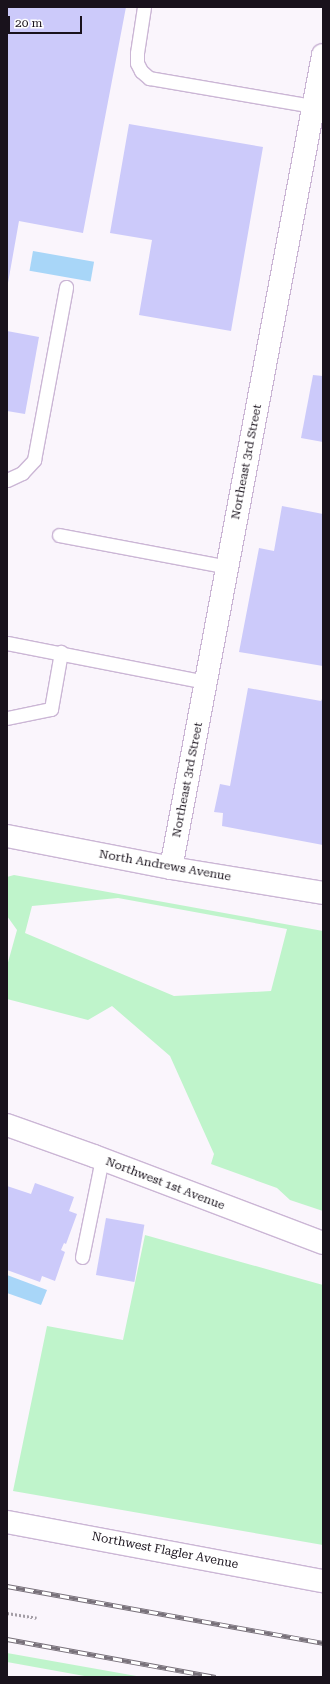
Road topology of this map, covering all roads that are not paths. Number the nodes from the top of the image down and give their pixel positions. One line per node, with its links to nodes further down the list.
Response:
1 (144, 7): 3 (lane)
2 (323, 55): 3 (street, Northeast 3rd Street)
3 (313, 106): 7 (street, Northeast 3rd Street)
4 (66, 287): 5 (lane)
5 (7, 480)
6 (59, 535): 7 (lane)
7 (228, 566): 10 (street, Northeast 3rd Street)
8 (7, 642): 9 (lane)
9 (60, 652): 10 (lane); 11 (lane)
10 (206, 682): 13 (street, Northeast 3rd Street)
11 (7, 718)
12 (7, 836): 13 (street, North Andrews Avenue)
13 (172, 868): 14 (street, North Andrews Avenue)
14 (323, 894)
15 (7, 1125): 16 (street, Northwest 1st Avenue)
16 (102, 1160): 17 (street, Northwest 1st Avenue); 18 (lane)
17 (323, 1244)
18 (82, 1257)
19 (7, 1522): 20 (street, Northwest Flagler Avenue)
20 (323, 1581)

